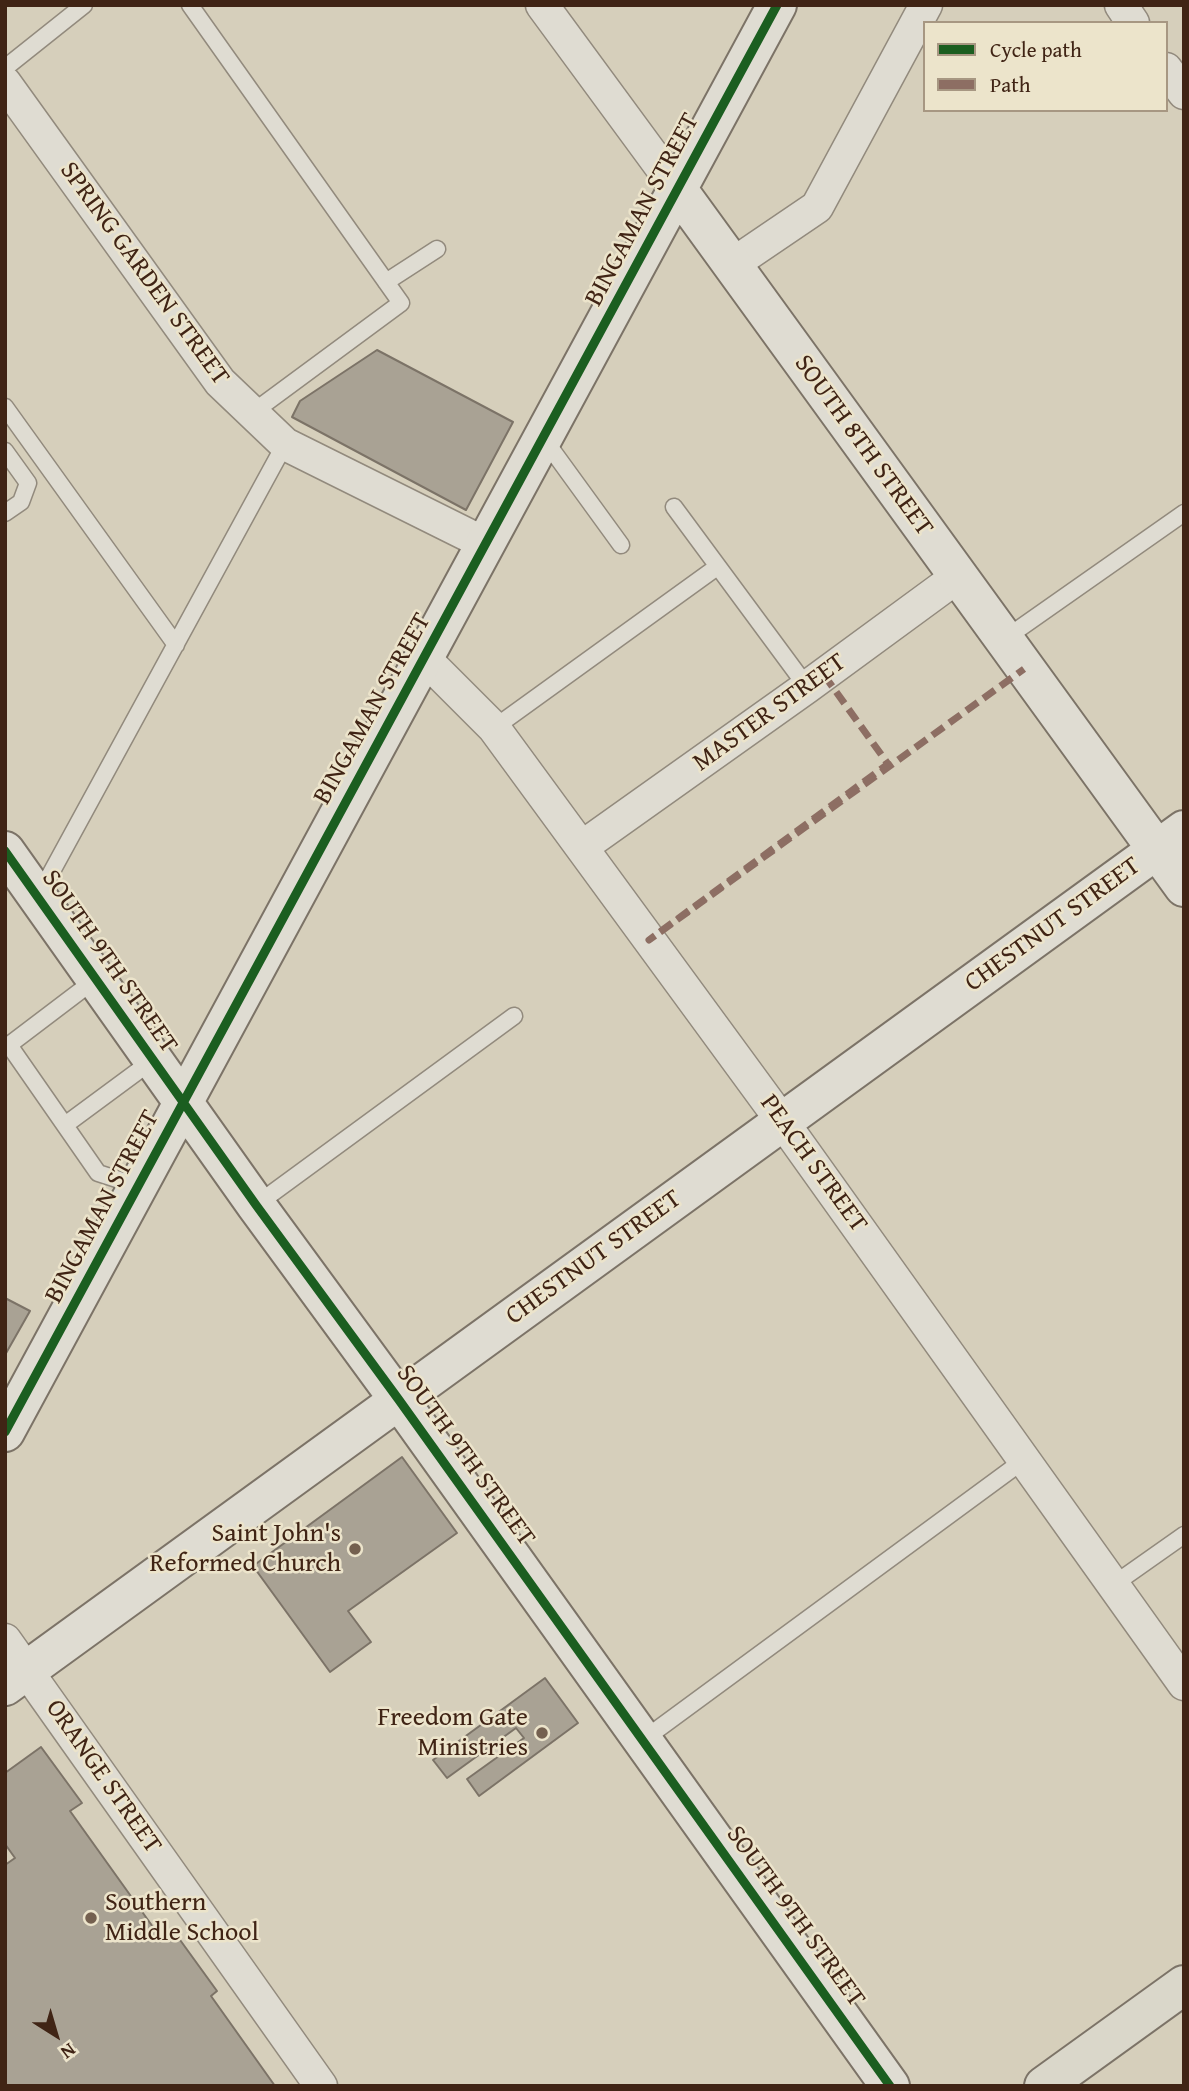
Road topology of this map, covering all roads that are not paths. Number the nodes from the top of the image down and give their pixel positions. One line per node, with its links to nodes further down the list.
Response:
1 (84, 5): 8 (lane)
2 (190, 5): 15 (lane)
3 (542, 5): 12 (street, SOUTH 8TH STREET)
4 (777, 5): 12 (street, BINGAMAN STREET)
5 (926, 5): 14 (street)
6 (1121, 5): 7 (street)
7 (1132, 21)
8 (5, 68)
9 (1168, 72): 11 (street)
10 (5, 83): 17 (street, SPRING GARDEN STREET)
11 (1184, 93)
12 (678, 190): 14 (street, SOUTH 8TH STREET); 18 (street, BINGAMAN STREET)
13 (437, 249): 15 (lane)
14 (733, 264): 27 (street, SOUTH 8TH STREET)
15 (386, 282): 17 (lane)
16 (5, 407): 29 (lane)
17 (252, 413): 19 (street, SPRING GARDEN STREET)
18 (544, 438): 24 (street, BINGAMAN STREET); 25 (lane)
19 (285, 444): 24 (street, SPRING GARDEN STREET); 29 (lane)
20 (5, 451): 22 (lane)
21 (674, 507): 26 (lane)
22 (5, 513)
23 (1184, 513): 28 (lane)
24 (486, 544): 30 (street, BINGAMAN STREET)
25 (621, 544)
26 (717, 567): 31 (lane); 32 (lane)
27 (957, 577): 28 (street, SOUTH 8TH STREET); 31 (street, MASTER STREET)
28 (1003, 640): 33 (street, SOUTH 8TH STREET)
29 (176, 645): 37 (lane)
30 (424, 658): 32 (street, PEACH STREET); 41 (street, BINGAMAN STREET)
31 (807, 687): 34 (street, MASTER STREET)
32 (494, 727): 34 (street, PEACH STREET)
33 (1170, 840): 36 (street, SOUTH 8TH STREET); 42 (street, CHESTNUT STREET)
34 (582, 847): 42 (street, PEACH STREET)
35 (5, 850): 37 (street, SOUTH 9TH STREET)
36 (1184, 887)
37 (38, 897): 38 (street, SOUTH 9TH STREET)
38 (96, 979): 40 (street, SOUTH 9TH STREET); 43 (lane)
39 (514, 1016): 45 (lane)
40 (153, 1060): 41 (street, SOUTH 9TH STREET); 43 (lane)
41 (183, 1102): 44 (street, BINGAMAN STREET); 45 (street, SOUTH 9TH STREET)
42 (782, 1121): 46 (street, CHESTNUT STREET); 48 (street, PEACH STREET)
43 (65, 1125): 44 (lane)
44 (138, 1186): 47 (street, BINGAMAN STREET)
45 (256, 1205): 46 (street, SOUTH 9TH STREET)
46 (399, 1400): 51 (street, CHESTNUT STREET); 53 (street, SOUTH 9TH STREET)
47 (5, 1432)
48 (1024, 1460): 50 (street, PEACH STREET); 53 (lane)
49 (1184, 1535): 50 (lane)
50 (1113, 1585): 52 (street, PEACH STREET)
51 (13, 1665): 55 (street, ORANGE STREET)
52 (1184, 1684)
53 (643, 1740): 56 (street, SOUTH 9TH STREET)
54 (1184, 1985): 57 (main road)
55 (321, 2086)
56 (890, 2086)
57 (1044, 2086)

